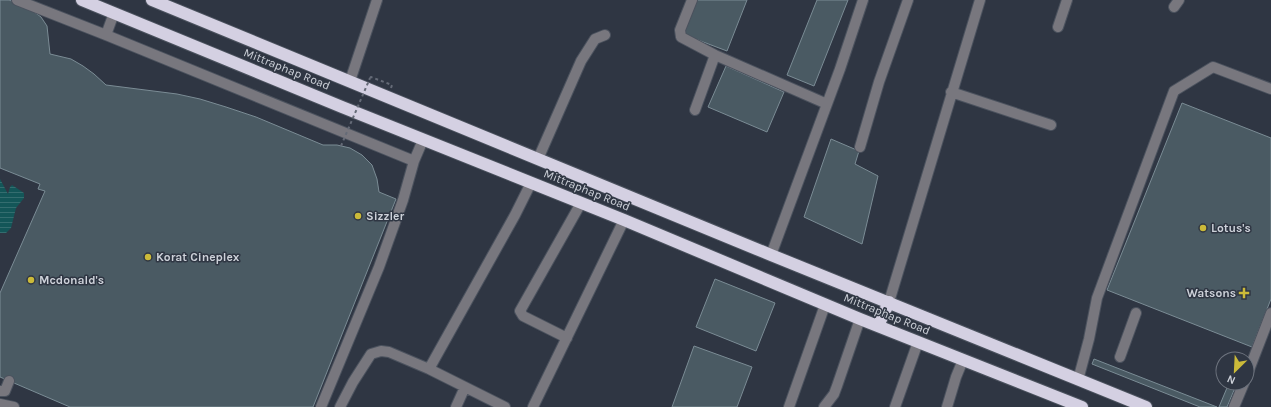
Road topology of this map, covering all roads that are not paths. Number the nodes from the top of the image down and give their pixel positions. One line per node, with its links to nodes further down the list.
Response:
1 (17, 0): 12 (street)
2 (82, 0): 10 (highway, Mittraphap Road)
3 (152, 0): 15 (highway, Mittraphap Road)
4 (377, 0): 15 (street)
5 (692, 0): 14 (street)
6 (863, 0): 18 (street)
7 (908, 0): 22 (street)
8 (980, 0): 17 (street)
9 (1067, 0): 11 (street)
10 (114, 13): 12 (street); 21 (highway, Mittraphap Road)
11 (1058, 27)
12 (106, 35): 24 (street)
13 (605, 35): 23 (street)
14 (715, 55): 18 (street); 19 (street)
15 (350, 81): 23 (highway, Mittraphap Road)
16 (1271, 89): 41 (street)
17 (952, 92): 20 (street); 29 (street)
18 (827, 104): 28 (street)
19 (695, 110)
20 (1051, 125)
21 (423, 140): 24 (street); 25 (highway, Mittraphap Road)
22 (860, 147)
23 (538, 159): 28 (highway, Mittraphap Road)
24 (414, 161): 49 (street)
25 (531, 182): 26 (highway, Mittraphap Road); 40 (street)
26 (581, 203): 27 (highway, Mittraphap Road); 35 (street)
27 (624, 220): 30 (highway, Mittraphap Road); 35 (street)
28 (771, 255): 29 (highway, Mittraphap Road)
29 (889, 302): 34 (highway); 41 (highway, Mittraphap Road)
30 (825, 304): 33 (highway, Mittraphap Road); 54 (street)
31 (1136, 313): 38 (street)
32 (1271, 313): 37 (street)
33 (860, 319): 34 (highway, Mittraphap Road); 55 (street)
34 (878, 326): 36 (highway, Mittraphap Road)
35 (567, 338): 53 (street)
36 (918, 342): 39 (highway, Mittraphap Road); 56 (street)
37 (1255, 354)
38 (1120, 357)
39 (963, 360): 46 (highway, Mittraphap Road); 57 (street)
40 (429, 369): 43 (street); 50 (street)
41 (1078, 380): 59 (highway, Mittraphap Road)
42 (9, 381): 44 (street)
43 (465, 387): 51 (street); 52 (street)
44 (0, 390)
45 (1241, 391): 60 (street)
46 (1058, 402): 58 (highway, Mittraphap Road)
47 (0, 404): 48 (street)
48 (14, 407)
49 (321, 407)
50 (340, 407)
51 (456, 407)
52 (505, 407)
53 (533, 407)
54 (789, 407)
55 (824, 407)
56 (895, 407)
57 (947, 407)
58 (1082, 407)
59 (1146, 407)
60 (1234, 407)

